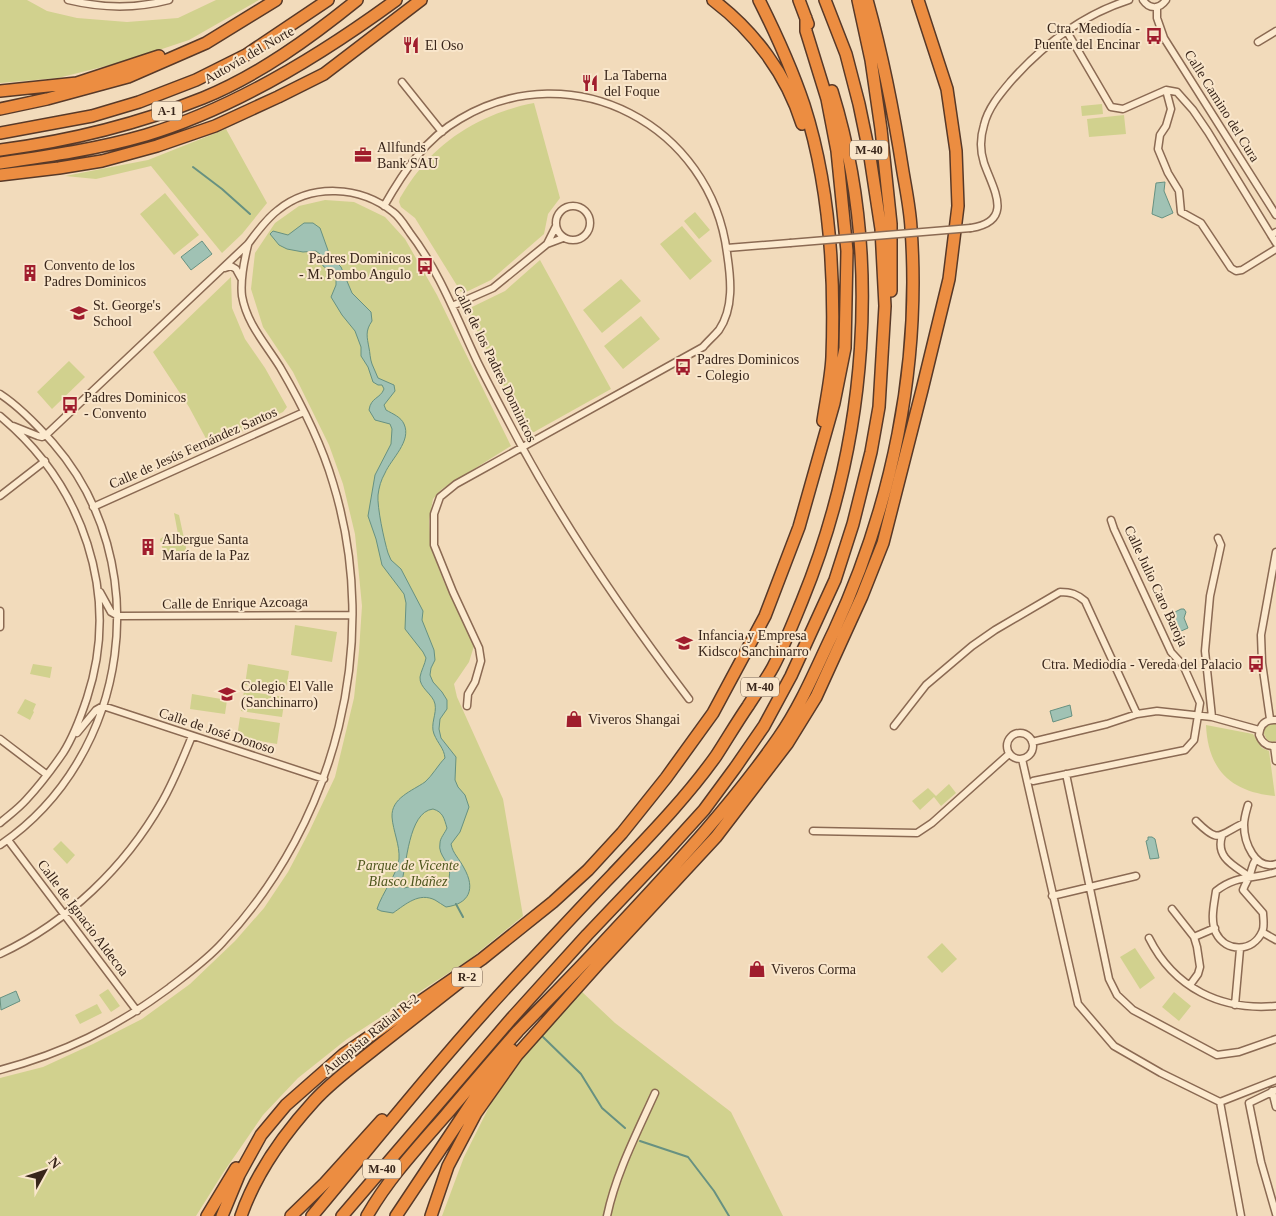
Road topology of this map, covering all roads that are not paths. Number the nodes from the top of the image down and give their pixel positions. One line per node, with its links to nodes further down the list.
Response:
1 (68, 0): 2 (street)
2 (169, 0)
3 (276, 0): 25 (highway)
4 (320, 0): 20 (highway)
5 (328, 0): 20 (highway, Autovía del Norte / A-1)
6 (357, 0): 36 (highway, Autovía del Norte / A-1)
7 (396, 0): 37 (highway)
8 (421, 0): 38 (highway)
9 (713, 0): 39 (highway)
10 (759, 0): 39 (highway)
11 (799, 0): 21 (highway, M-40)
12 (825, 0): 53 (highway, M-40)
13 (858, 0): 53 (highway)
14 (867, 0): 119 (highway)
15 (918, 0): 143 (highway)
16 (1129, 0): 22 (street)
17 (1142, 0): 19 (street)
18 (1166, 0): 19 (street)
19 (1157, 8): 41 (street, Calle Camino del Cura)
20 (305, 16): 32 (highway, Autovía del Norte / A-1)
21 (806, 18): 60 (highway); 128 (highway, M-40)
22 (1066, 30): 27 (street); 48 (street, bridge)
23 (1276, 31): 24 (street)
24 (1258, 42)
25 (206, 43): 28 (highway); 29 (highway)
26 (402, 82): 34 (street)
27 (1166, 90): 43 (street); 49 (street)
28 (0, 91)
29 (34, 102): 30 (highway); 31 (highway)
30 (0, 104)
31 (0, 108)
32 (70, 121): 33 (highway); 35 (highway, Autovía del Norte / A-1)
33 (0, 127)
34 (442, 132): 40 (street); 48 (street)
35 (0, 133)
36 (0, 150)
37 (0, 163)
38 (0, 175)
39 (822, 188): 60 (highway)
40 (384, 206): 46 (street, Calle de los Padres Dominicos); 52 (street, Calle de los Padres Dominicos)
41 (1276, 215)
42 (556, 226): 44 (street); 44 (street); 47 (street)
43 (1274, 234): 45 (street)
44 (563, 238): 47 (street)
45 (1276, 243)
46 (248, 244): 50 (street, Calle de los Padres Dominicos); 51 (street)
47 (546, 244): 52 (street)
48 (727, 248): 59 (street)
49 (1276, 249)
50 (221, 269): 51 (street); 58 (street, Calle de los Padres Dominicos)
51 (242, 279): 55 (street)
52 (452, 306): 59 (street, Calle de los Padres Dominicos)
53 (885, 306): 131 (highway, M-40)
54 (0, 394): 58 (street)
55 (304, 412): 63 (street, Calle de Jesús Fernández Santos); 69 (street)
56 (0, 416): 57 (street)
57 (10, 424): 58 (street); 61 (street)
58 (46, 435): 63 (street)
59 (522, 447): 72 (street, Calle de los Padres Dominicos); 74 (street)
60 (819, 453): 108 (highway)
61 (45, 461): 62 (street); 67 (street)
62 (0, 496)
63 (93, 507): 70 (street)
64 (1111, 520): 76 (street, Calle Julio Caro Baroja)
65 (1218, 538): 77 (street, Calle Julio Caro Baroja)
66 (1276, 552): 78 (street)
67 (98, 588): 70 (street); 85 (street)
68 (0, 611): 71 (street)
69 (352, 615): 70 (street, Calle de Enrique Azcoaga); 91 (street)
70 (118, 616): 73 (street)
71 (0, 627)
72 (689, 699)
73 (103, 706): 81 (street, Calle de José Donoso); 85 (street); 99 (street)
74 (467, 706)
75 (1137, 714): 76 (street); 79 (street); 83 (street)
76 (1198, 716): 77 (street); 90 (street, Calle Julio Caro Baroja)
77 (1212, 717): 80 (street)
78 (1273, 720): 80 (street)
79 (894, 726)
80 (1259, 730): 84 (street)
81 (192, 736): 91 (street, Calle de José Donoso); 110 (street)
82 (0, 739): 89 (street)
83 (1032, 742): 86 (street); 87 (street)
84 (1275, 746): 88 (street)
85 (64, 752): 89 (street)
86 (1009, 754): 87 (street); 97 (street)
87 (1022, 759): 107 (street)
88 (1276, 761)
89 (46, 774): 95 (street)
90 (1066, 774): 92 (street, Calle Julio Caro Baroja); 106 (street)
91 (324, 779): 122 (street)
92 (1033, 781)
93 (1248, 805): 96 (street)
94 (1196, 820): 98 (street)
95 (0, 823)
96 (1244, 823): 98 (street); 101 (street)
97 (813, 831)
98 (1222, 836): 105 (street)
99 (8, 840): 100 (street); 110 (street, Calle de Ignacio Aldecoa)
100 (0, 845)
101 (1256, 859): 102 (street); 105 (street)
102 (1276, 864)
103 (1276, 872): 105 (street)
104 (1136, 876): 106 (street)
105 (1250, 876): 111 (street); 112 (street)
106 (1090, 888): 107 (street); 123 (street)
107 (1052, 896): 129 (street)
108 (553, 902): 132 (highway); 136 (highway, Autopista Radial R-2 / R-2)
109 (1172, 909): 113 (street)
110 (65, 914): 117 (street); 122 (street, Calle de Ignacio Aldecoa)
111 (1215, 928): 113 (street); 116 (street)
112 (1262, 932): 115 (street); 116 (street)
113 (1194, 937): 118 (street)
114 (1149, 938): 118 (street)
115 (1276, 940)
116 (1240, 949): 120 (street)
117 (0, 954)
118 (1190, 985): 120 (street)
119 (559, 991): 141 (highway); 142 (highway)
120 (1235, 1005): 121 (street)
121 (1276, 1006)
122 (138, 1011): 124 (street)
123 (1276, 1038)
124 (0, 1070)
125 (1276, 1080): 129 (street)
126 (1274, 1090): 130 (street); 133 (street)
127 (654, 1093): 144 (street)
128 (410, 1097): 137 (highway); 138 (highway, M-40)
129 (1220, 1102): 145 (street)
130 (1276, 1107)
131 (421, 1123): 139 (highway, M-40); 140 (highway)
132 (261, 1135): 134 (highway); 135 (highway)
133 (1275, 1215)
134 (207, 1216)
135 (222, 1216)
136 (241, 1216)
137 (291, 1216)
138 (312, 1216)
139 (342, 1216)
140 (360, 1216)
141 (367, 1216)
142 (396, 1216)
143 (431, 1216)
144 (607, 1216)
145 (1241, 1216)

